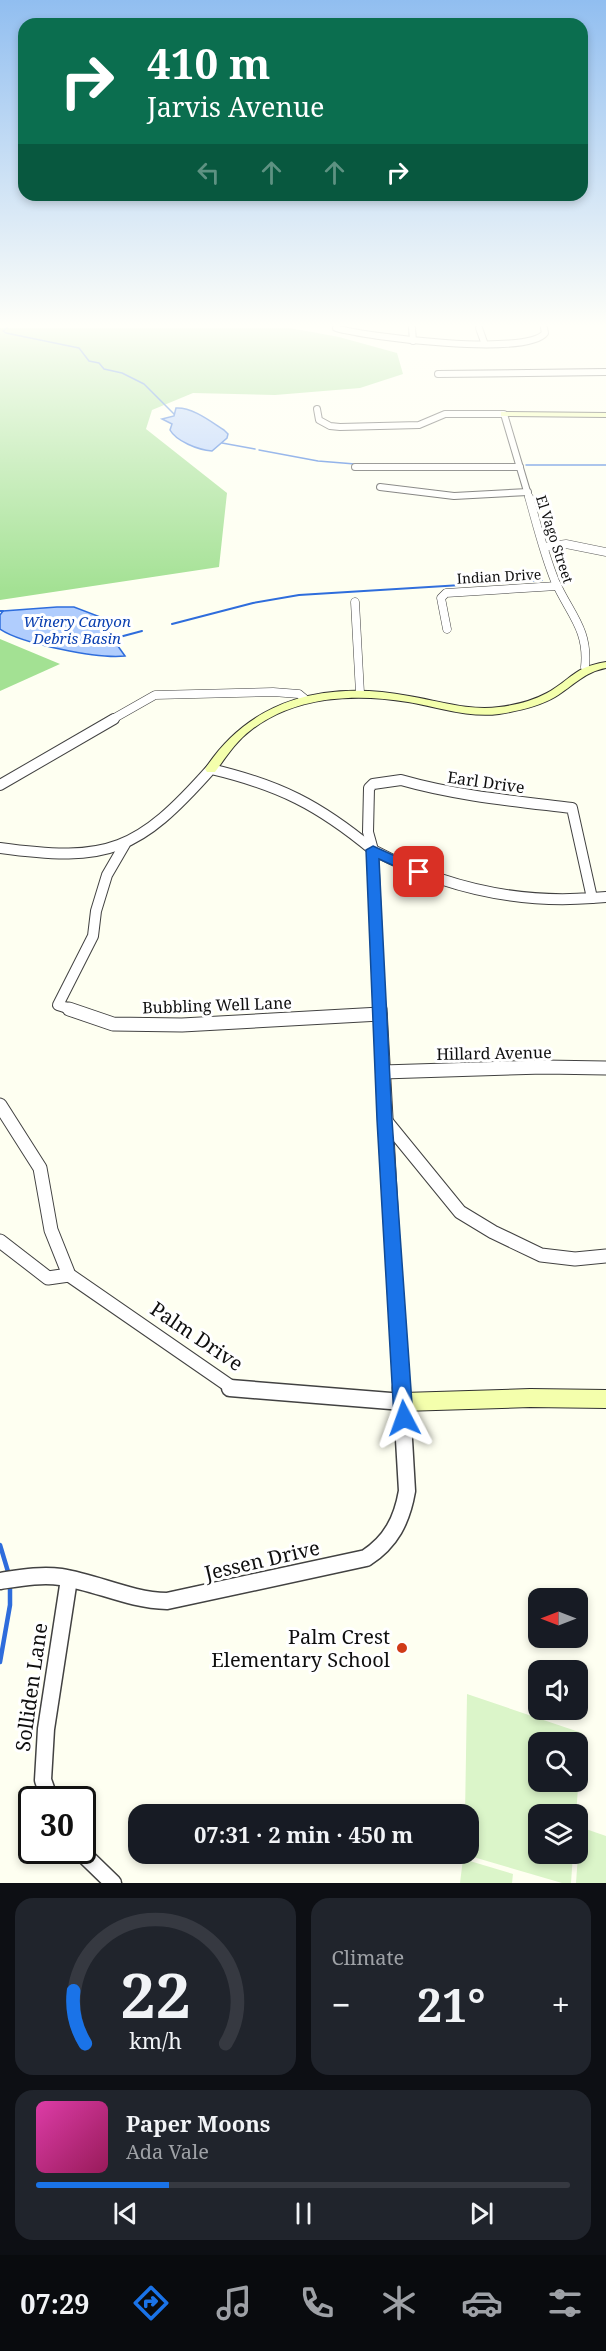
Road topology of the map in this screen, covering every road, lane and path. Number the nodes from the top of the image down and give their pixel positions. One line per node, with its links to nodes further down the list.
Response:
1 (317, 416): 2 (street)
2 (441, 416)
3 (505, 416): 5 (street, El Vago Street)
4 (355, 467): 5 (street)
5 (520, 467): 7 (street, El Vago Street)
6 (380, 487): 7 (street)
7 (528, 492): 8 (street, El Vago Street)
8 (544, 547): 9 (street); 10 (street, El Vago Street)
9 (606, 552)
10 (557, 586): 12 (street, Indian Drive); 14 (street, El Vago Street)
11 (355, 602): 15 (street)
12 (447, 629)
13 (606, 665): 14 (street)
14 (585, 667): 15 (street)
15 (360, 693): 16 (street)
16 (305, 699): 17 (street); 18 (street)
17 (211, 769): 19 (street); 21 (street)
18 (0, 785)
19 (125, 844): 20 (street); 24 (street, Bubbling Well Lane)
20 (0, 848)
21 (373, 850): 23 (street); 23 (street, Earl Drive); 24 (street, Jessen Drive)
22 (606, 897): 23 (street)
23 (592, 899)
24 (380, 1014): 26 (street, Jessen Drive)
25 (606, 1068): 26 (street, Hillard Avenue)
26 (383, 1072): 28 (street, Jessen Drive)
27 (0, 1105): 31 (street)
28 (385, 1120): 30 (street); 33 (street, Jessen Drive)
29 (0, 1241): 31 (street)
30 (606, 1257)
31 (69, 1275): 33 (street, Palm Drive)
32 (606, 1399): 33 (street, Palm Drive)
33 (403, 1402): 34 (street, Jessen Drive)
34 (69, 1579): 35 (street, Jessen Drive); 36 (street, Solliden Lane)
35 (0, 1581)
36 (45, 1786)
37 (93, 1864): 38 (street)
38 (113, 1883)

